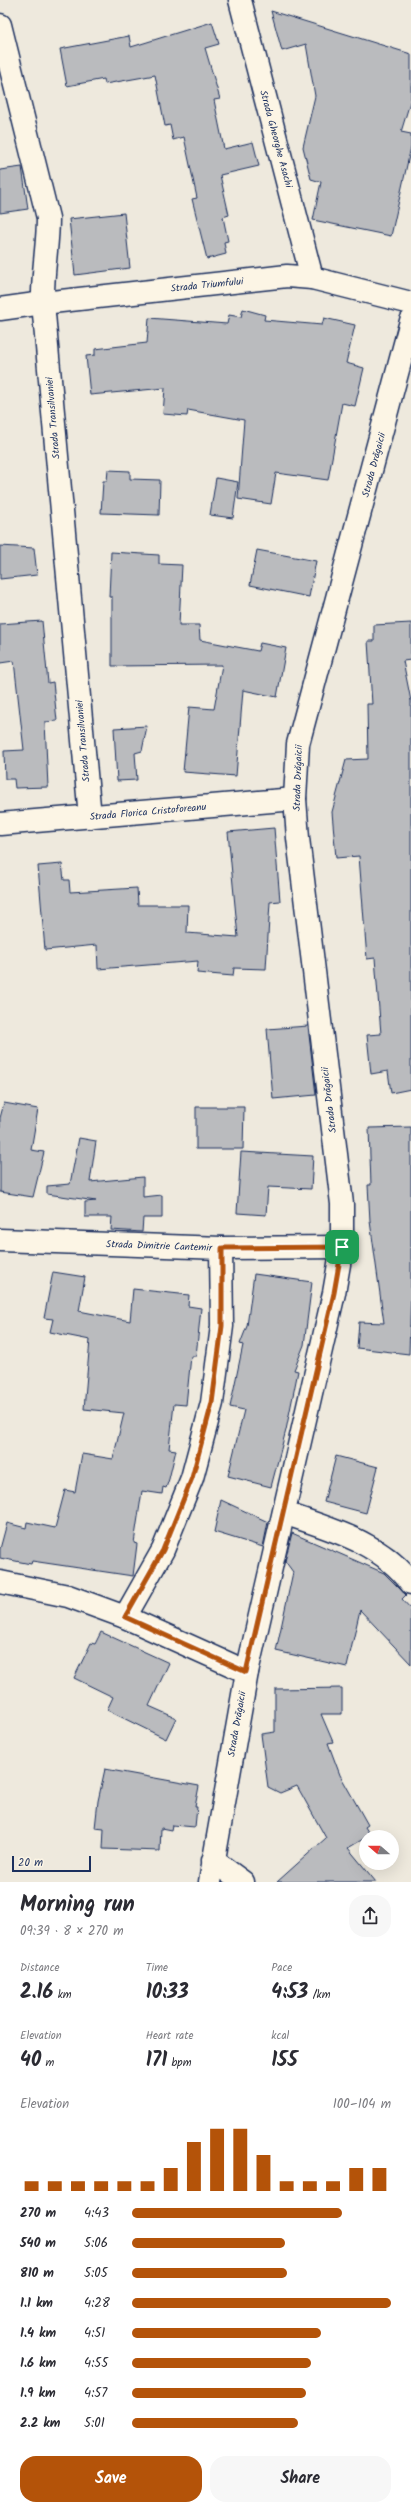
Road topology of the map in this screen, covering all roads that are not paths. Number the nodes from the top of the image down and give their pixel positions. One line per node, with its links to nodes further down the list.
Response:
1 (240, 0): 3 (street, Strada Gheorghe Asachi)
2 (0, 25): 4 (street, Strada Transilvaniei)
3 (312, 278): 4 (street, Strada Triumfului); 5 (street, Strada Triumfului)
4 (43, 303): 6 (street, Strada Triumfului); 10 (street, Strada Transilvaniei)
5 (411, 303)
6 (0, 309)
7 (411, 321): 8 (street, Strada Drăgaicii)
8 (406, 365): 9 (street, Strada Drăgaicii)
9 (295, 799): 10 (street, Strada Florica Cristoforeanu); 13 (street, Strada Drăgaicii)
10 (90, 817): 11 (street, Strada Florica Cristoforeanu)
11 (0, 824)
12 (0, 1240): 14 (street, Strada Dimitrie Cantemir)
13 (342, 1247): 14 (street, Strada Dimitrie Cantemir); 15 (street, Strada Drăgaicii)
14 (222, 1248): 18 (street)
15 (284, 1513): 17 (street); 19 (street, Strada Drăgaicii)
16 (0, 1582): 18 (street)
17 (411, 1583)
18 (125, 1617): 19 (street)
19 (246, 1672): 20 (street, Strada Drăgaicii)
20 (213, 1860): 21 (street, Strada Drăgaicii); 22 (street)
21 (210, 1882)
22 (243, 1882)

